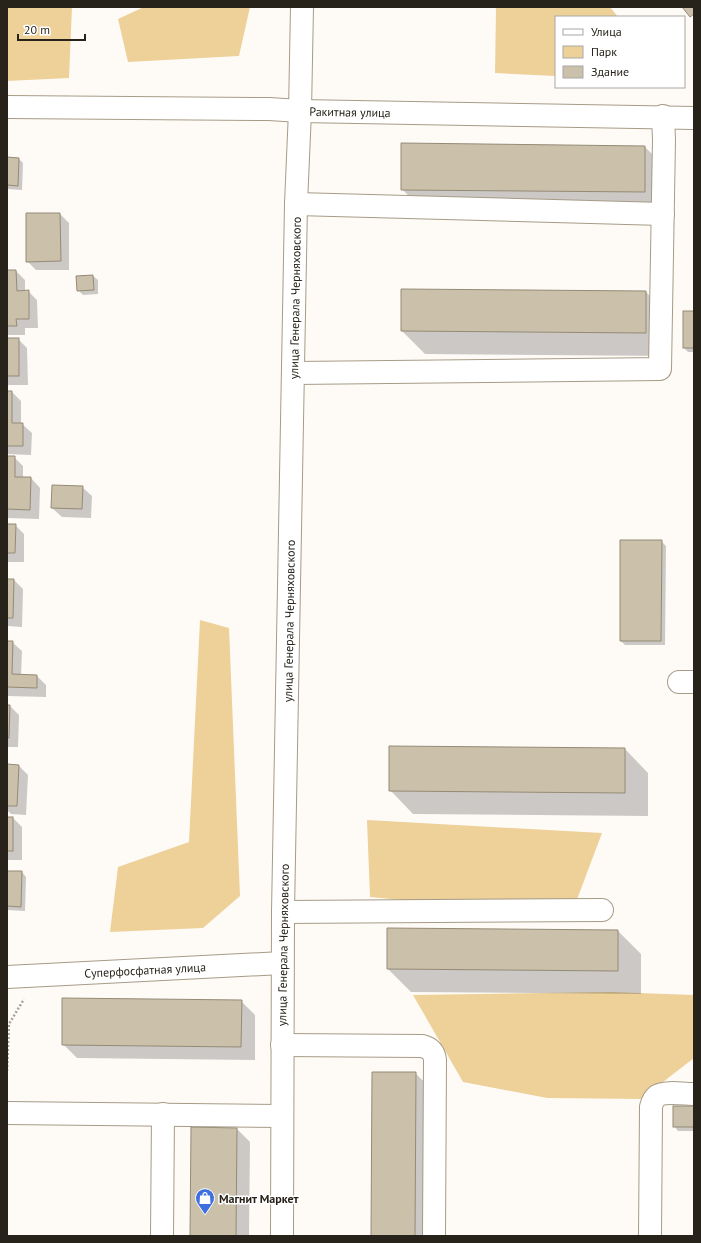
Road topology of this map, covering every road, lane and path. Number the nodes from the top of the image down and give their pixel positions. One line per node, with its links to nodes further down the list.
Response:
1 (302, 7): 3 (street, улица Генерала Черняховского)
2 (7, 107): 3 (street, Ракитная улица)
3 (300, 111): 4 (street, Ракитная улица); 6 (street, улица Генерала Черняховского)
4 (663, 116): 5 (street, Ракитная улица); 7 (street)
5 (694, 118)
6 (296, 204): 7 (street); 8 (street, улица Генерала Черняховского)
7 (663, 214): 8 (street)
8 (294, 373): 10 (street, улица Генерала Черняховского)
9 (602, 910): 10 (street)
10 (283, 912): 11 (street, улица Генерала Черняховского)
11 (282, 963): 12 (street, Суперфосфатная улица); 14 (street, улица Генерала Черняховского)
12 (37, 976): 13 (street, Суперфосфатная улица); 15 (path)
13 (7, 977)
14 (282, 1045): 19 (street, улица Генерала Черняховского); 22 (street)
15 (7, 1071)
16 (694, 1094): 23 (street)
17 (7, 1113): 18 (street)
18 (163, 1114): 19 (street); 20 (street)
19 (282, 1116): 21 (street, улица Генерала Черняховского)
20 (162, 1236)
21 (282, 1236)
22 (434, 1236)
23 (650, 1236)

